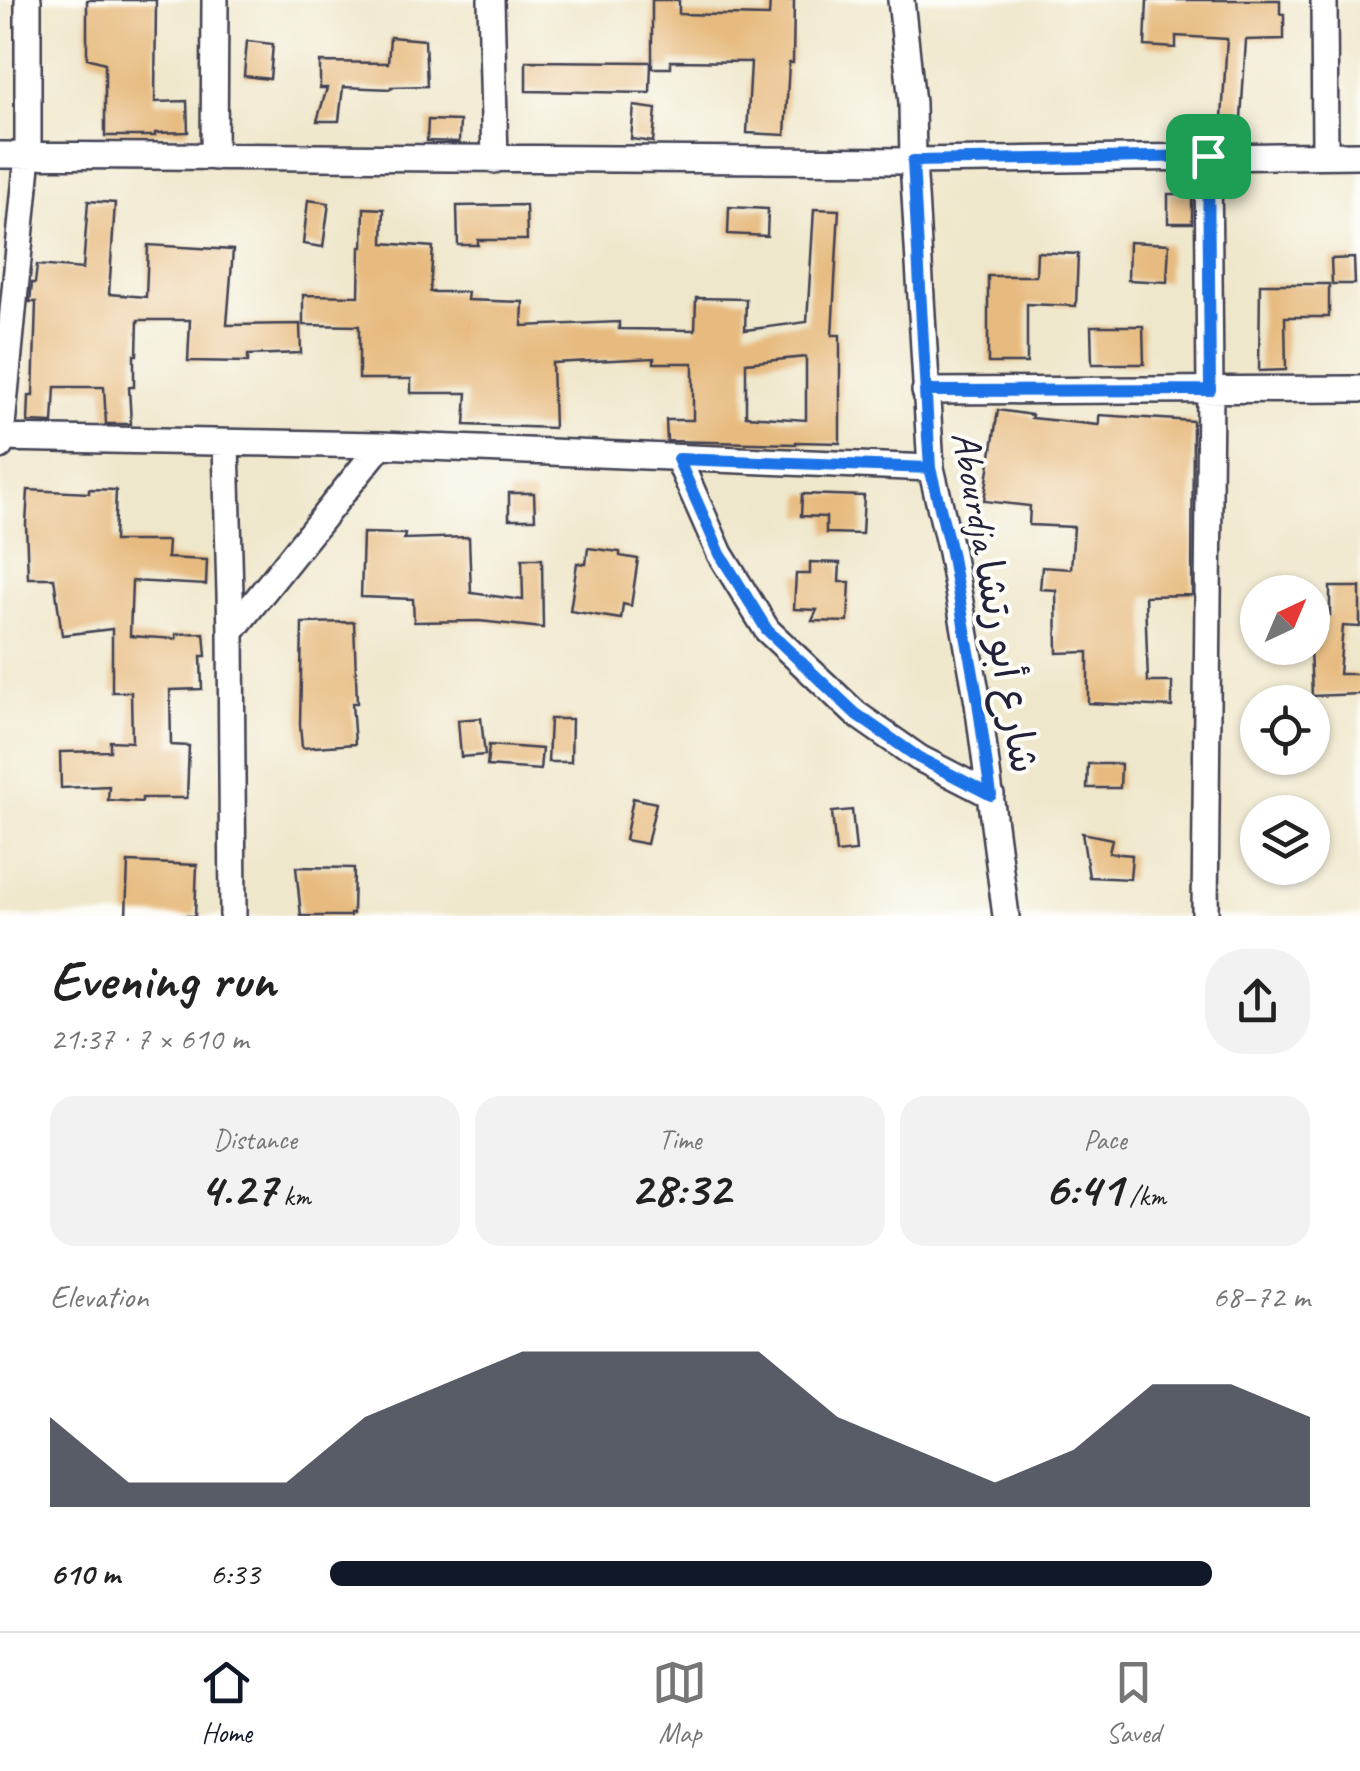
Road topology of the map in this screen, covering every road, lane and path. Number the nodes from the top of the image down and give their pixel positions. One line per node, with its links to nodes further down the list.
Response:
1 (28, 0): 9 (street)
2 (214, 0): 11 (street)
3 (491, 0): 12 (street)
4 (901, 0): 13 (street, Abourdja شارع أبو رتشا)
5 (1324, 0): 6 (street)
6 (1325, 154): 8 (street); 10 (street)
7 (0, 155): 9 (street)
8 (1360, 155)
9 (28, 156): 11 (street); 17 (street)
10 (1208, 156): 13 (street); 15 (street)
11 (214, 157): 12 (street)
12 (496, 160): 13 (street)
13 (913, 161): 16 (street, Abourdja شارع أبو رتشا)
14 (1360, 389): 15 (street)
15 (1210, 390): 16 (street); 26 (street)
16 (925, 391): 21 (street, Abourdja شارع أبو رتشا)
17 (0, 441): 18 (street)
18 (226, 443): 19 (street); 22 (street)
19 (381, 445): 20 (street); 22 (street)
20 (678, 459): 21 (street); 23 (street)
21 (930, 468): 23 (street, Abourdja شارع أبو رتشا)
22 (231, 632): 24 (street)
23 (991, 795): 25 (street, Abourdja شارع أبو رتشا)
24 (233, 916)
25 (1006, 916)
26 (1205, 916)

